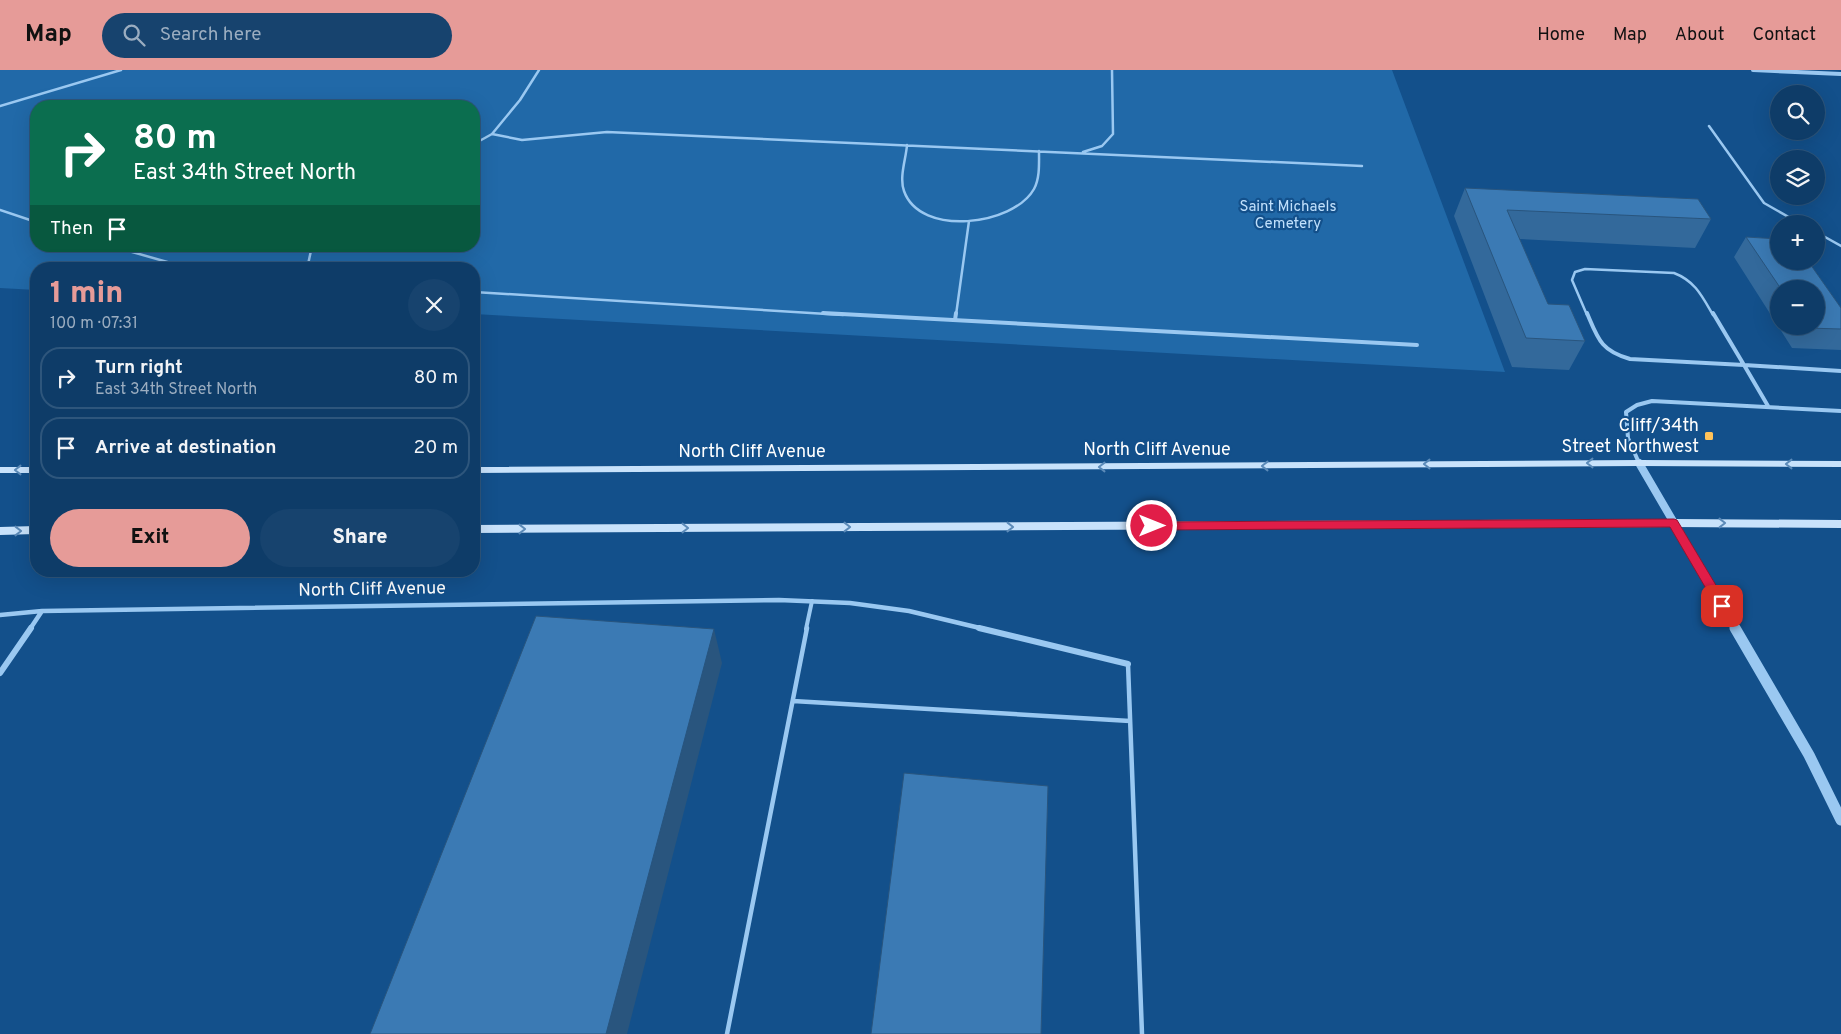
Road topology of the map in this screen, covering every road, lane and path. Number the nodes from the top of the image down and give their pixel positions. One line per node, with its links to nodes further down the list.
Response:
1 (120, 70): 6 (lane)
2 (539, 70): 8 (lane)
3 (1112, 70): 12 (lane)
4 (1753, 70): 5 (street)
5 (1841, 74)
6 (0, 106)
7 (1709, 126): 15 (lane)
8 (492, 134): 9 (lane); 10 (lane)
9 (480, 141)
10 (907, 145): 11 (lane); 17 (lane)
11 (1039, 151): 12 (lane); 17 (lane)
12 (1081, 153): 13 (lane)
13 (1362, 166)
14 (0, 210): 16 (lane)
15 (1785, 215)
16 (30, 220)
17 (969, 221): 23 (lane)
18 (1825, 237): 19 (lane)
19 (1841, 246)
20 (131, 252): 21 (lane)
21 (167, 262)
22 (480, 292): 23 (lane)
23 (955, 320): 24 (lane)
24 (1417, 344)
25 (1744, 365): 25 (lane); 26 (lane); 27 (lane)
26 (1841, 371)
27 (1768, 406): 28 (lane); 29 (lane)
28 (1841, 410)
29 (1639, 463): 30 (main road, North Cliff Avenue, one-way to 29); 33 (main road, North Cliff Avenue, one-way to 33); 34 (street)
30 (1841, 464)
31 (0, 470): 32 (main road, one-way to 31)
32 (30, 470)
33 (480, 470)
34 (1674, 523): 35 (main road, one-way to 35); 36 (main road, one-way to 34); 46 (street)
35 (1841, 524)
36 (480, 529)
37 (0, 530): 38 (main road, one-way to 38)
38 (30, 530)
39 (812, 601): 40 (street, North Cliff Avenue); 42 (street, North Cliff Avenue); 44 (lane)
40 (42, 611): 41 (street, North Cliff Avenue); 43 (street)
41 (0, 615)
42 (1128, 664): 45 (lane)
43 (0, 673)
44 (792, 701): 45 (lane); 47 (lane)
45 (1130, 721): 48 (lane)
46 (1841, 820)
47 (727, 1034)
48 (1142, 1034)

